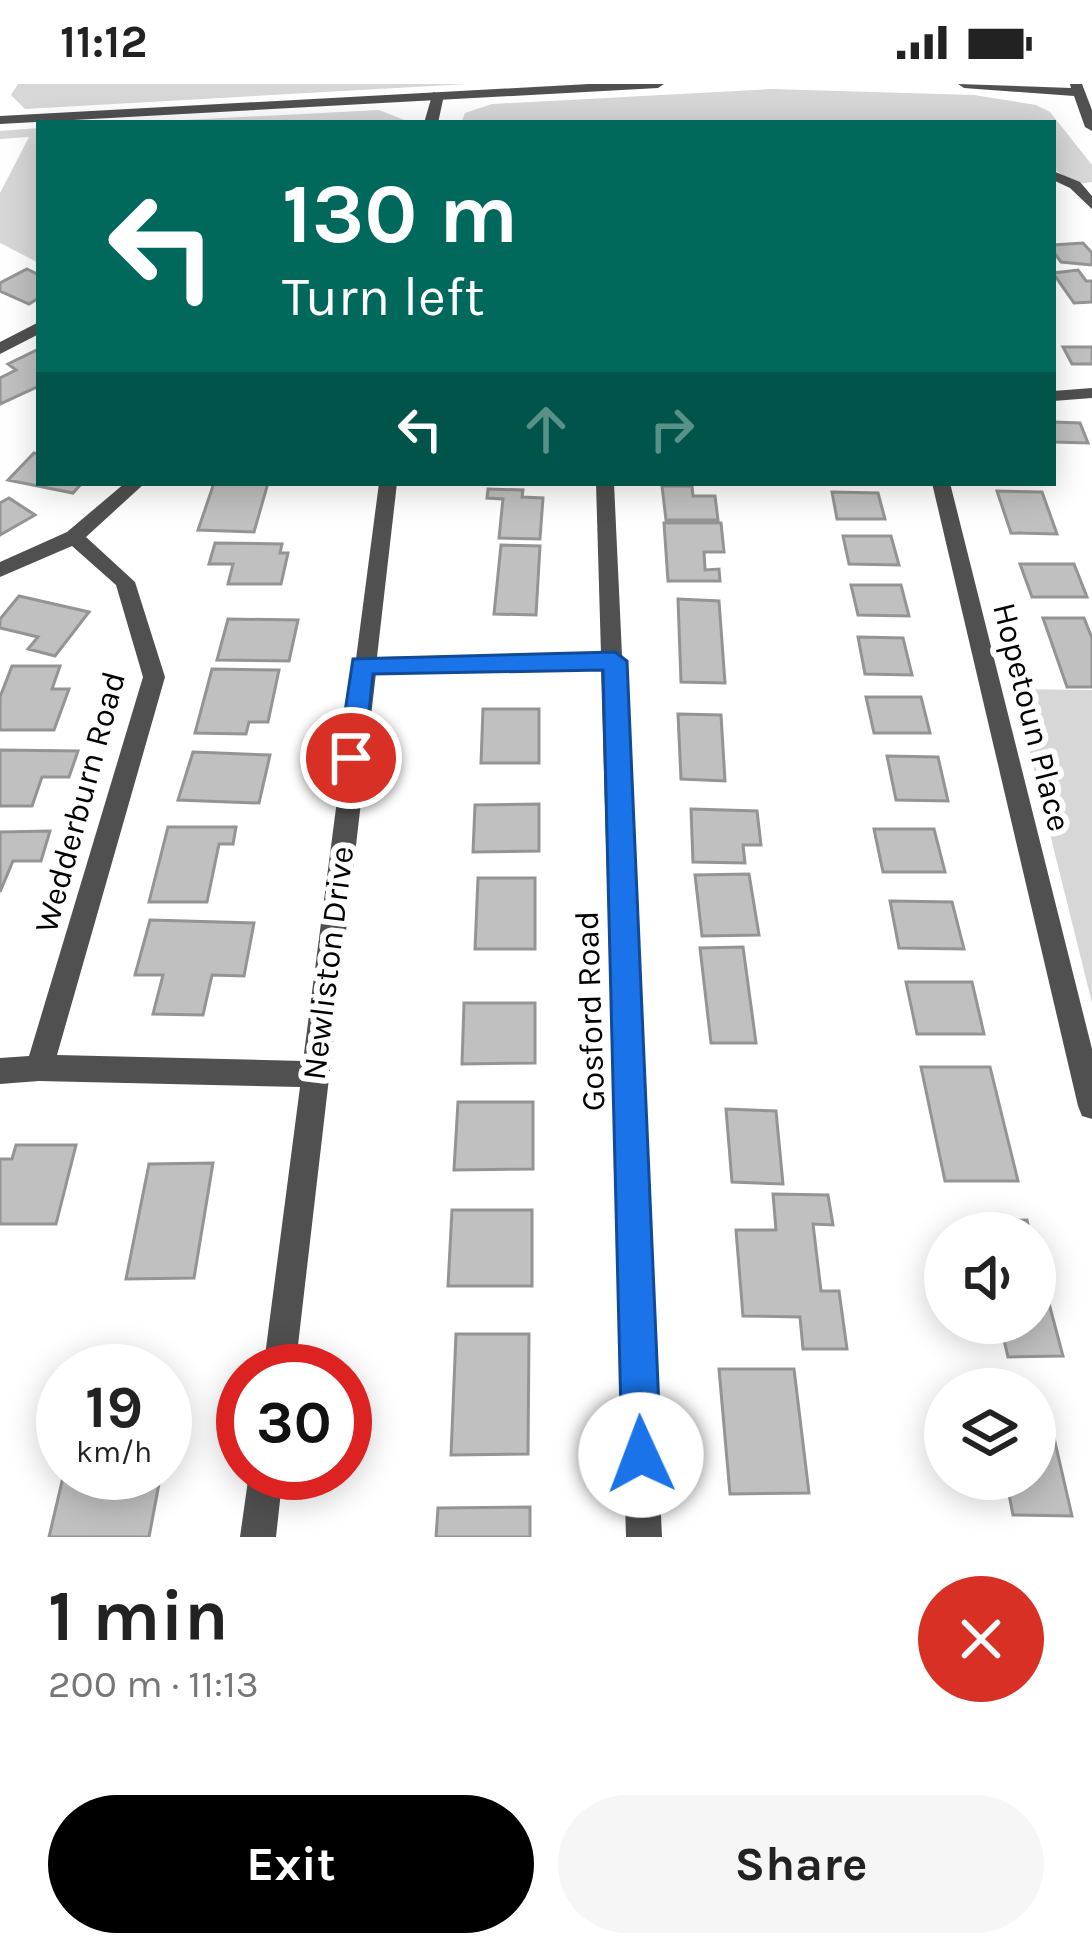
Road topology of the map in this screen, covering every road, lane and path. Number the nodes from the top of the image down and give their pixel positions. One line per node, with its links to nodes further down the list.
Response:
1 (658, 84): 4 (street)
2 (964, 84): 3 (street)
3 (1077, 88): 7 (street)
4 (438, 94): 5 (street); 6 (street)
5 (0, 120)
6 (432, 120)
7 (1092, 127)
8 (1056, 176): 9 (street)
9 (1092, 205)
10 (36, 329): 11 (street)
11 (0, 349)
12 (1092, 393): 13 (street)
13 (1056, 396)
14 (132, 486): 18 (street)
15 (388, 486): 21 (street, Newliston Drive)
16 (605, 486): 20 (street, Gosford Road)
17 (942, 486): 25 (street, Hopetoun Place)
18 (74, 536): 19 (street); 22 (street, Wedderburn Road)
19 (0, 570)
20 (615, 661): 21 (street); 29 (street, Gosford Road)
21 (362, 665): 24 (street, Newliston Drive)
22 (39, 1068): 23 (street); 24 (street)
23 (0, 1071)
24 (315, 1074): 26 (street, Newliston Drive)
25 (1092, 1106)
26 (282, 1344)
27 (263, 1500): 28 (street)
28 (258, 1537)
29 (644, 1537)

